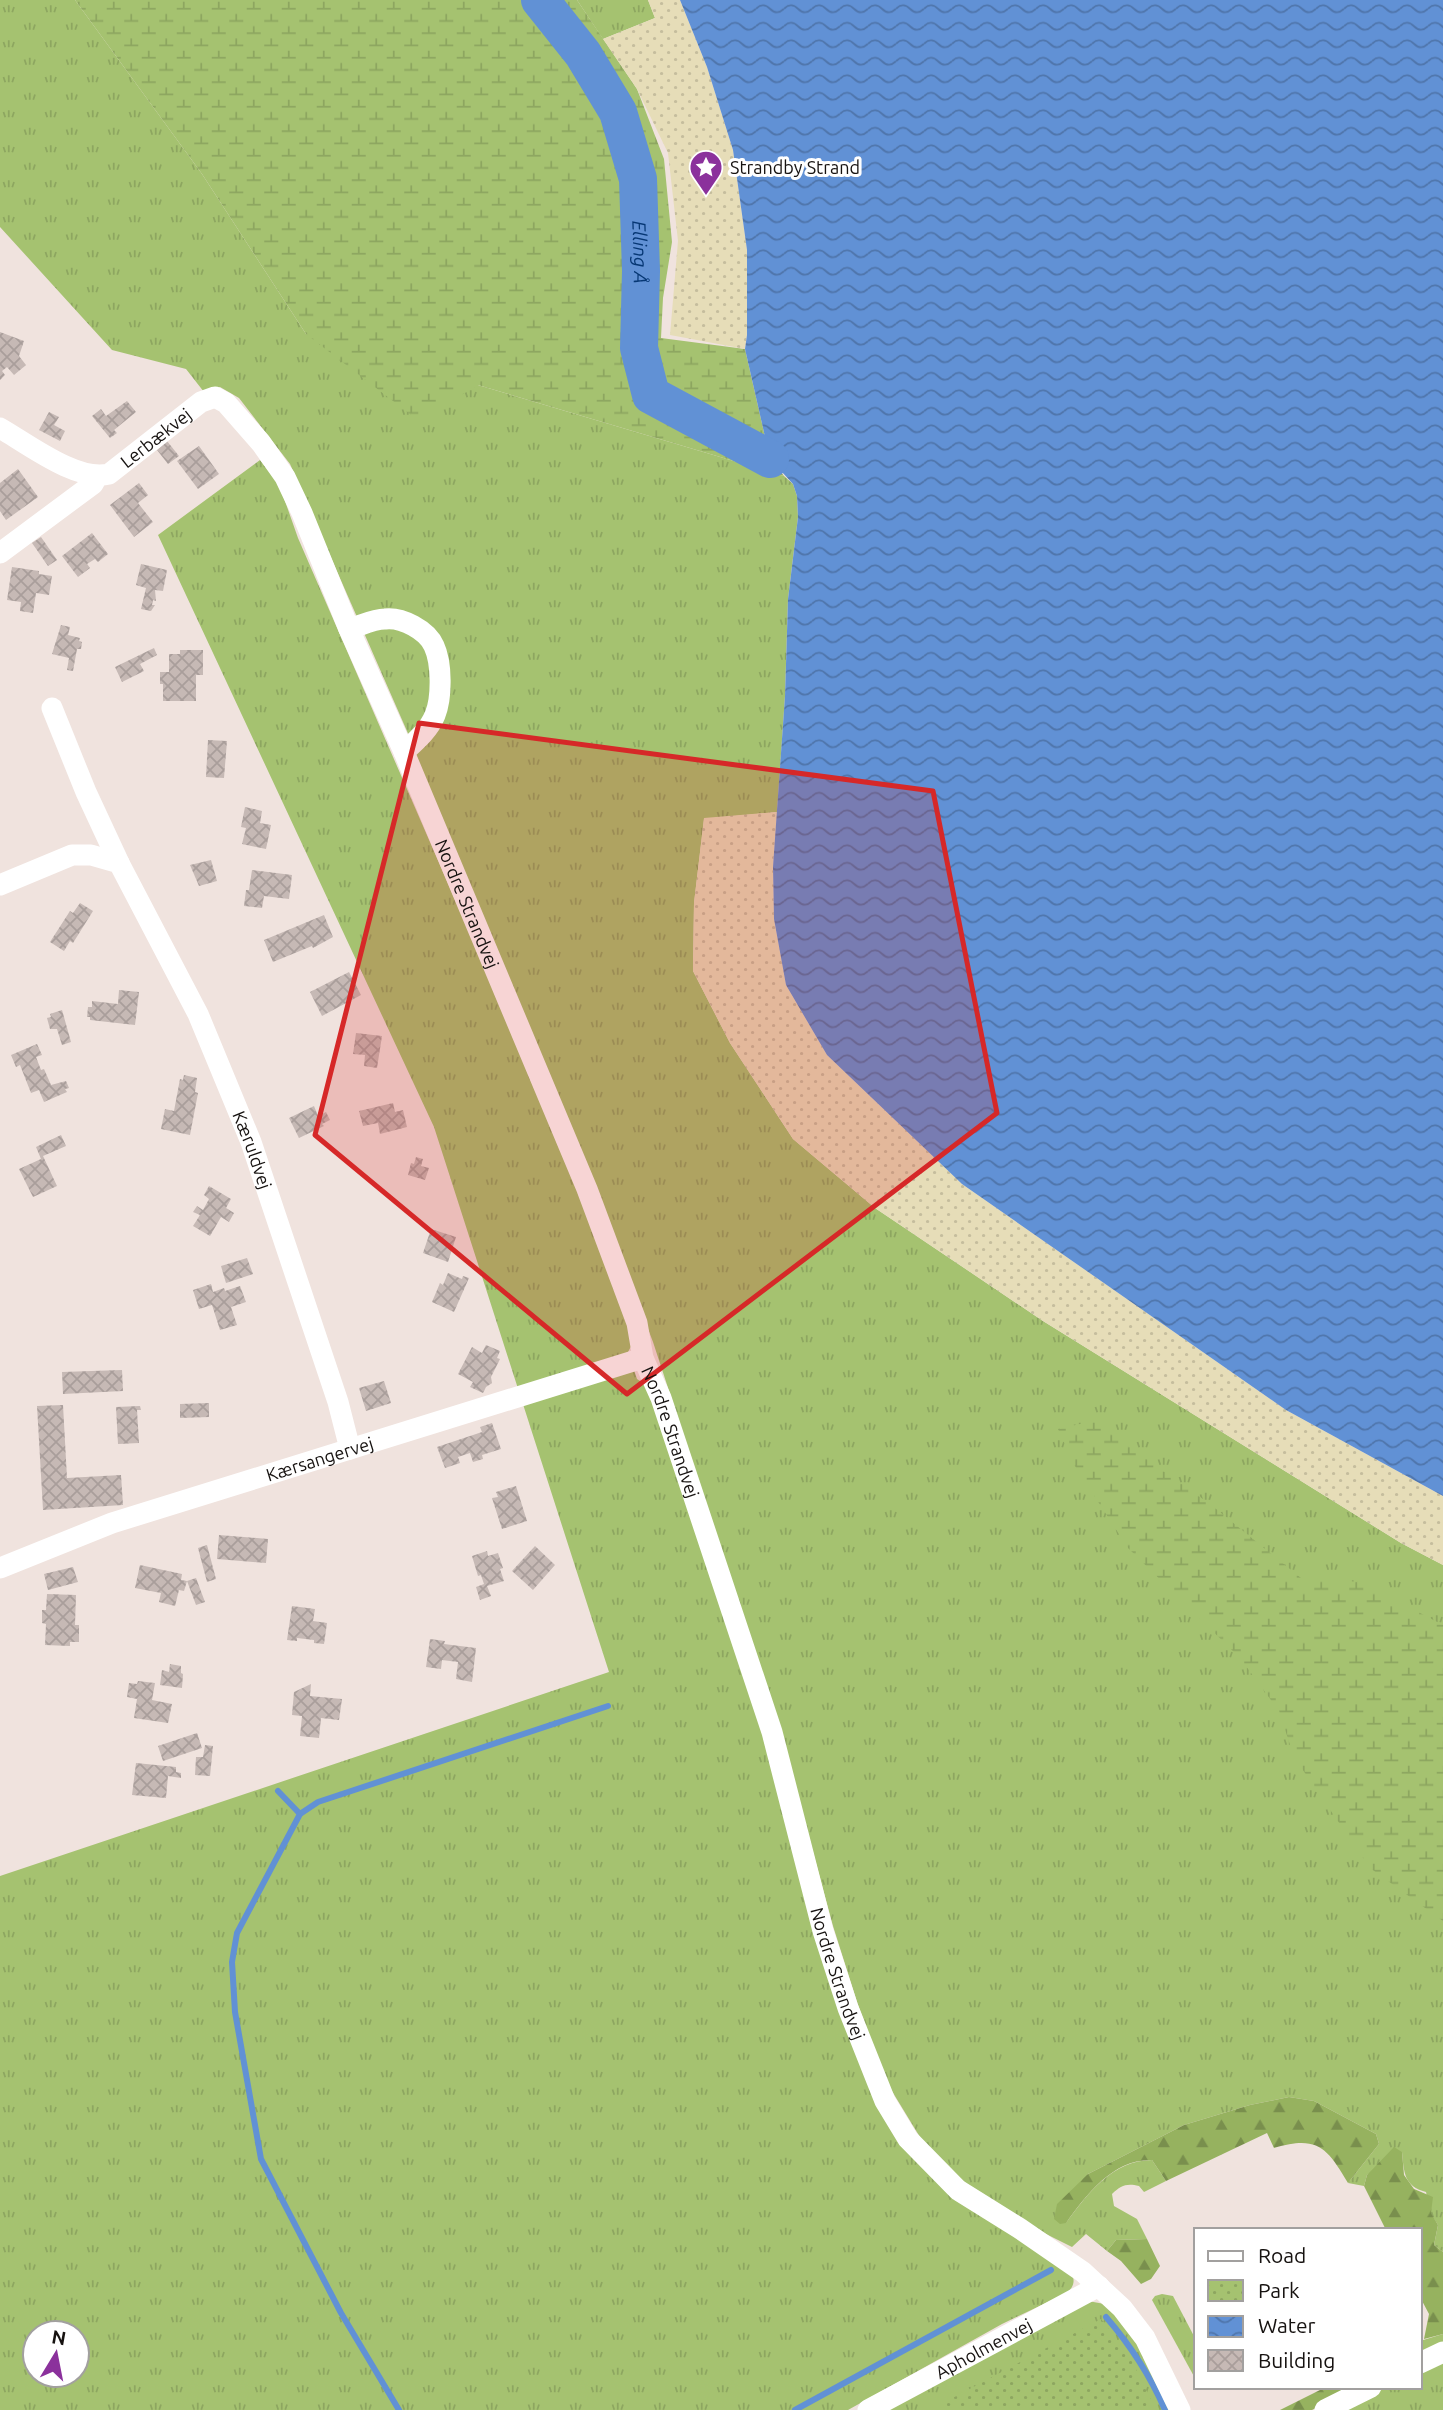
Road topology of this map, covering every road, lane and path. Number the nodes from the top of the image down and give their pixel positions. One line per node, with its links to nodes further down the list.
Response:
1 (215, 397): 3 (street, Lerbækvej); 5 (street, Nordre Strandvej)
2 (0, 428): 3 (street)
3 (97, 477): 4 (street, Lerbækvej)
4 (0, 553)
5 (349, 629): 7 (street, Nordre Strandvej); 7 (street)
6 (52, 708): 8 (street, Kæruldvej)
7 (404, 752): 10 (street, Nordre Strandvej)
8 (119, 863): 9 (street); 11 (street, Kæruldvej)
9 (0, 884)
10 (643, 1358): 11 (street, Kærsangervej); 13 (street, Nordre Strandvej)
11 (350, 1449): 12 (street, Kærsangervej)
12 (0, 1569)
13 (1099, 2286): 17 (street, Apholmenvej); 18 (street, Nordre Strandvej)
14 (1443, 2352): 15 (street)
15 (1422, 2362)
16 (1367, 2389): 19 (street)
17 (868, 2410)
18 (1180, 2410)
19 (1325, 2410)

